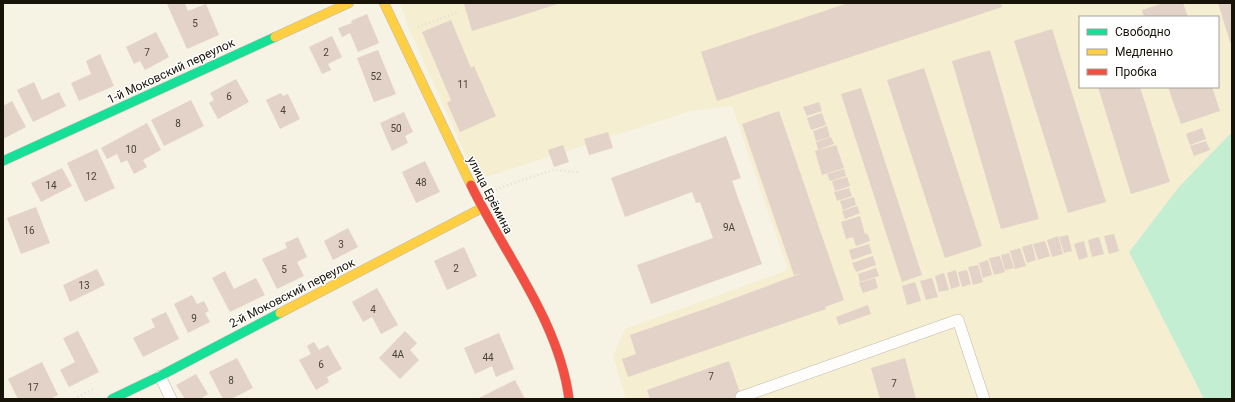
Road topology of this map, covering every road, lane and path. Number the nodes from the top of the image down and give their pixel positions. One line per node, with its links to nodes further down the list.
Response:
1 (349, 3): 5 (street, 1-й Моковский переулок)
2 (384, 3): 4 (street, улица Ерёмина)
3 (459, 12): 4 (path)
4 (399, 35): 6 (street, улица Ерёмина)
5 (3, 161)
6 (482, 208): 7 (street, 2-й Моковский переулок); 11 (street, улица Ерёмина)
7 (160, 376): 9 (street, 2-й Моковский переулок); 10 (lane)
8 (741, 397): 12 (lane)
9 (112, 399)
10 (171, 399)
11 (569, 399)
12 (984, 399)

